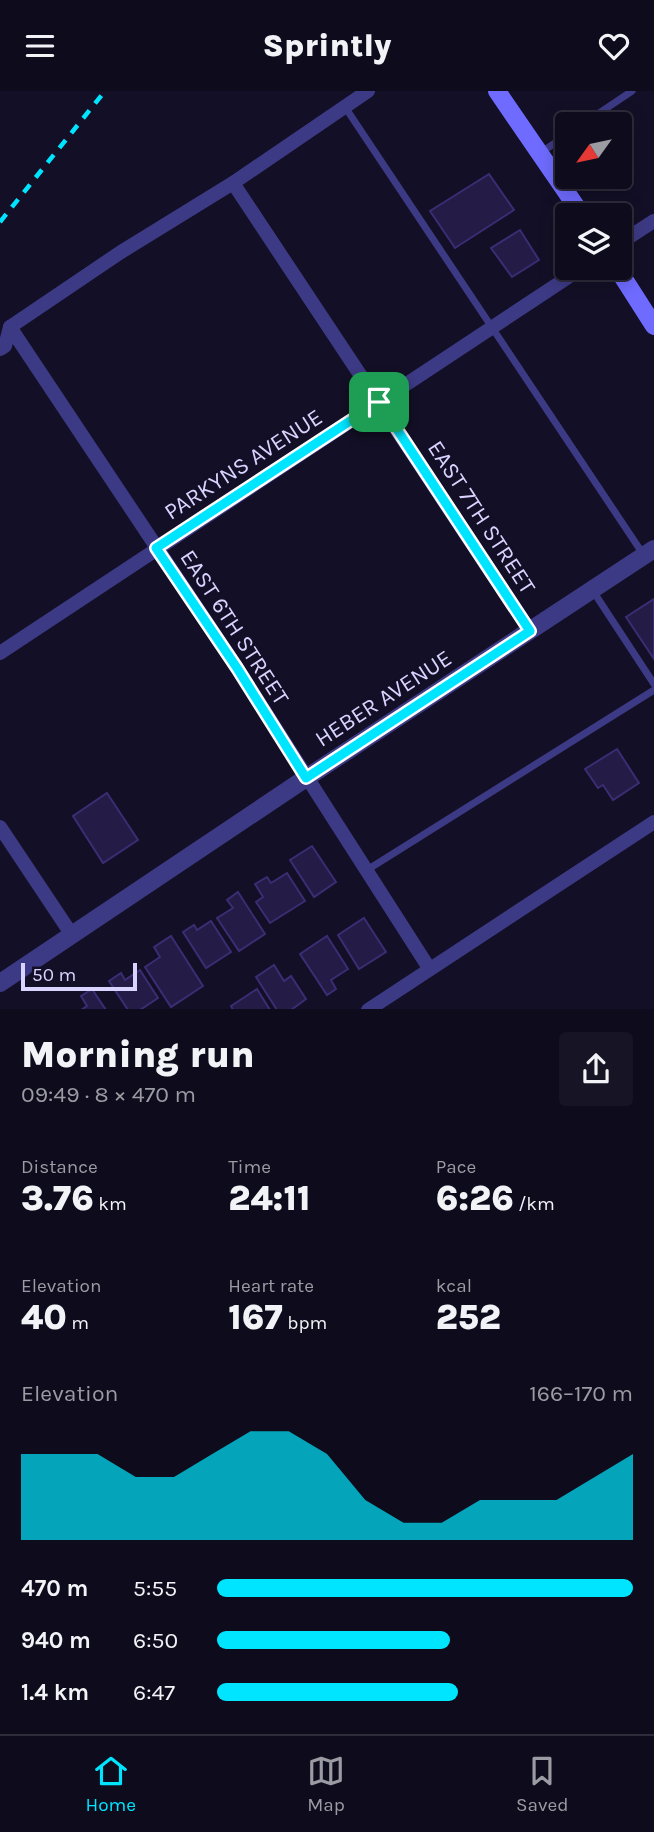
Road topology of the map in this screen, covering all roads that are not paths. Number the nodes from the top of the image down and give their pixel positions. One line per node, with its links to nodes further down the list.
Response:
1 (368, 91): 4 (street)
2 (497, 91): 7 (main road)
3 (632, 91): 5 (lane)
4 (345, 106): 8 (street); 16 (lane)
5 (601, 112)
6 (555, 143): 7 (lane)
7 (540, 154): 9 (main road)
8 (233, 183): 15 (street); 18 (street, EAST 7TH STREET)
9 (574, 203)
10 (654, 221): 11 (street)
11 (632, 235)
12 (564, 280): 16 (street, PARKYNS AVENUE)
13 (625, 280): 14 (main road)
14 (654, 326)
15 (10, 327): 17 (street); 19 (street, EAST 6TH STREET)
16 (492, 327): 18 (street, PARKYNS AVENUE); 20 (lane)
17 (0, 349)
18 (379, 402): 19 (street, PARKYNS AVENUE); 22 (street, EAST 7TH STREET)
19 (156, 548): 23 (street, PARKYNS AVENUE); 26 (street, EAST 6TH STREET)
20 (649, 553): 21 (street, HEBER AVENUE)
21 (592, 590): 22 (street, HEBER AVENUE); 24 (lane)
22 (530, 631): 26 (street, HEBER AVENUE)
23 (0, 653)
24 (654, 684)
25 (654, 690): 29 (lane)
26 (306, 778): 29 (street, EAST 6TH STREET); 30 (street, HEBER AVENUE)
27 (654, 822): 31 (street)
28 (0, 827): 30 (street)
29 (366, 871): 31 (street, EAST 6TH STREET)
30 (72, 935): 32 (street, HEBER AVENUE)
31 (429, 968): 33 (street)
32 (0, 982)
33 (369, 1009)

